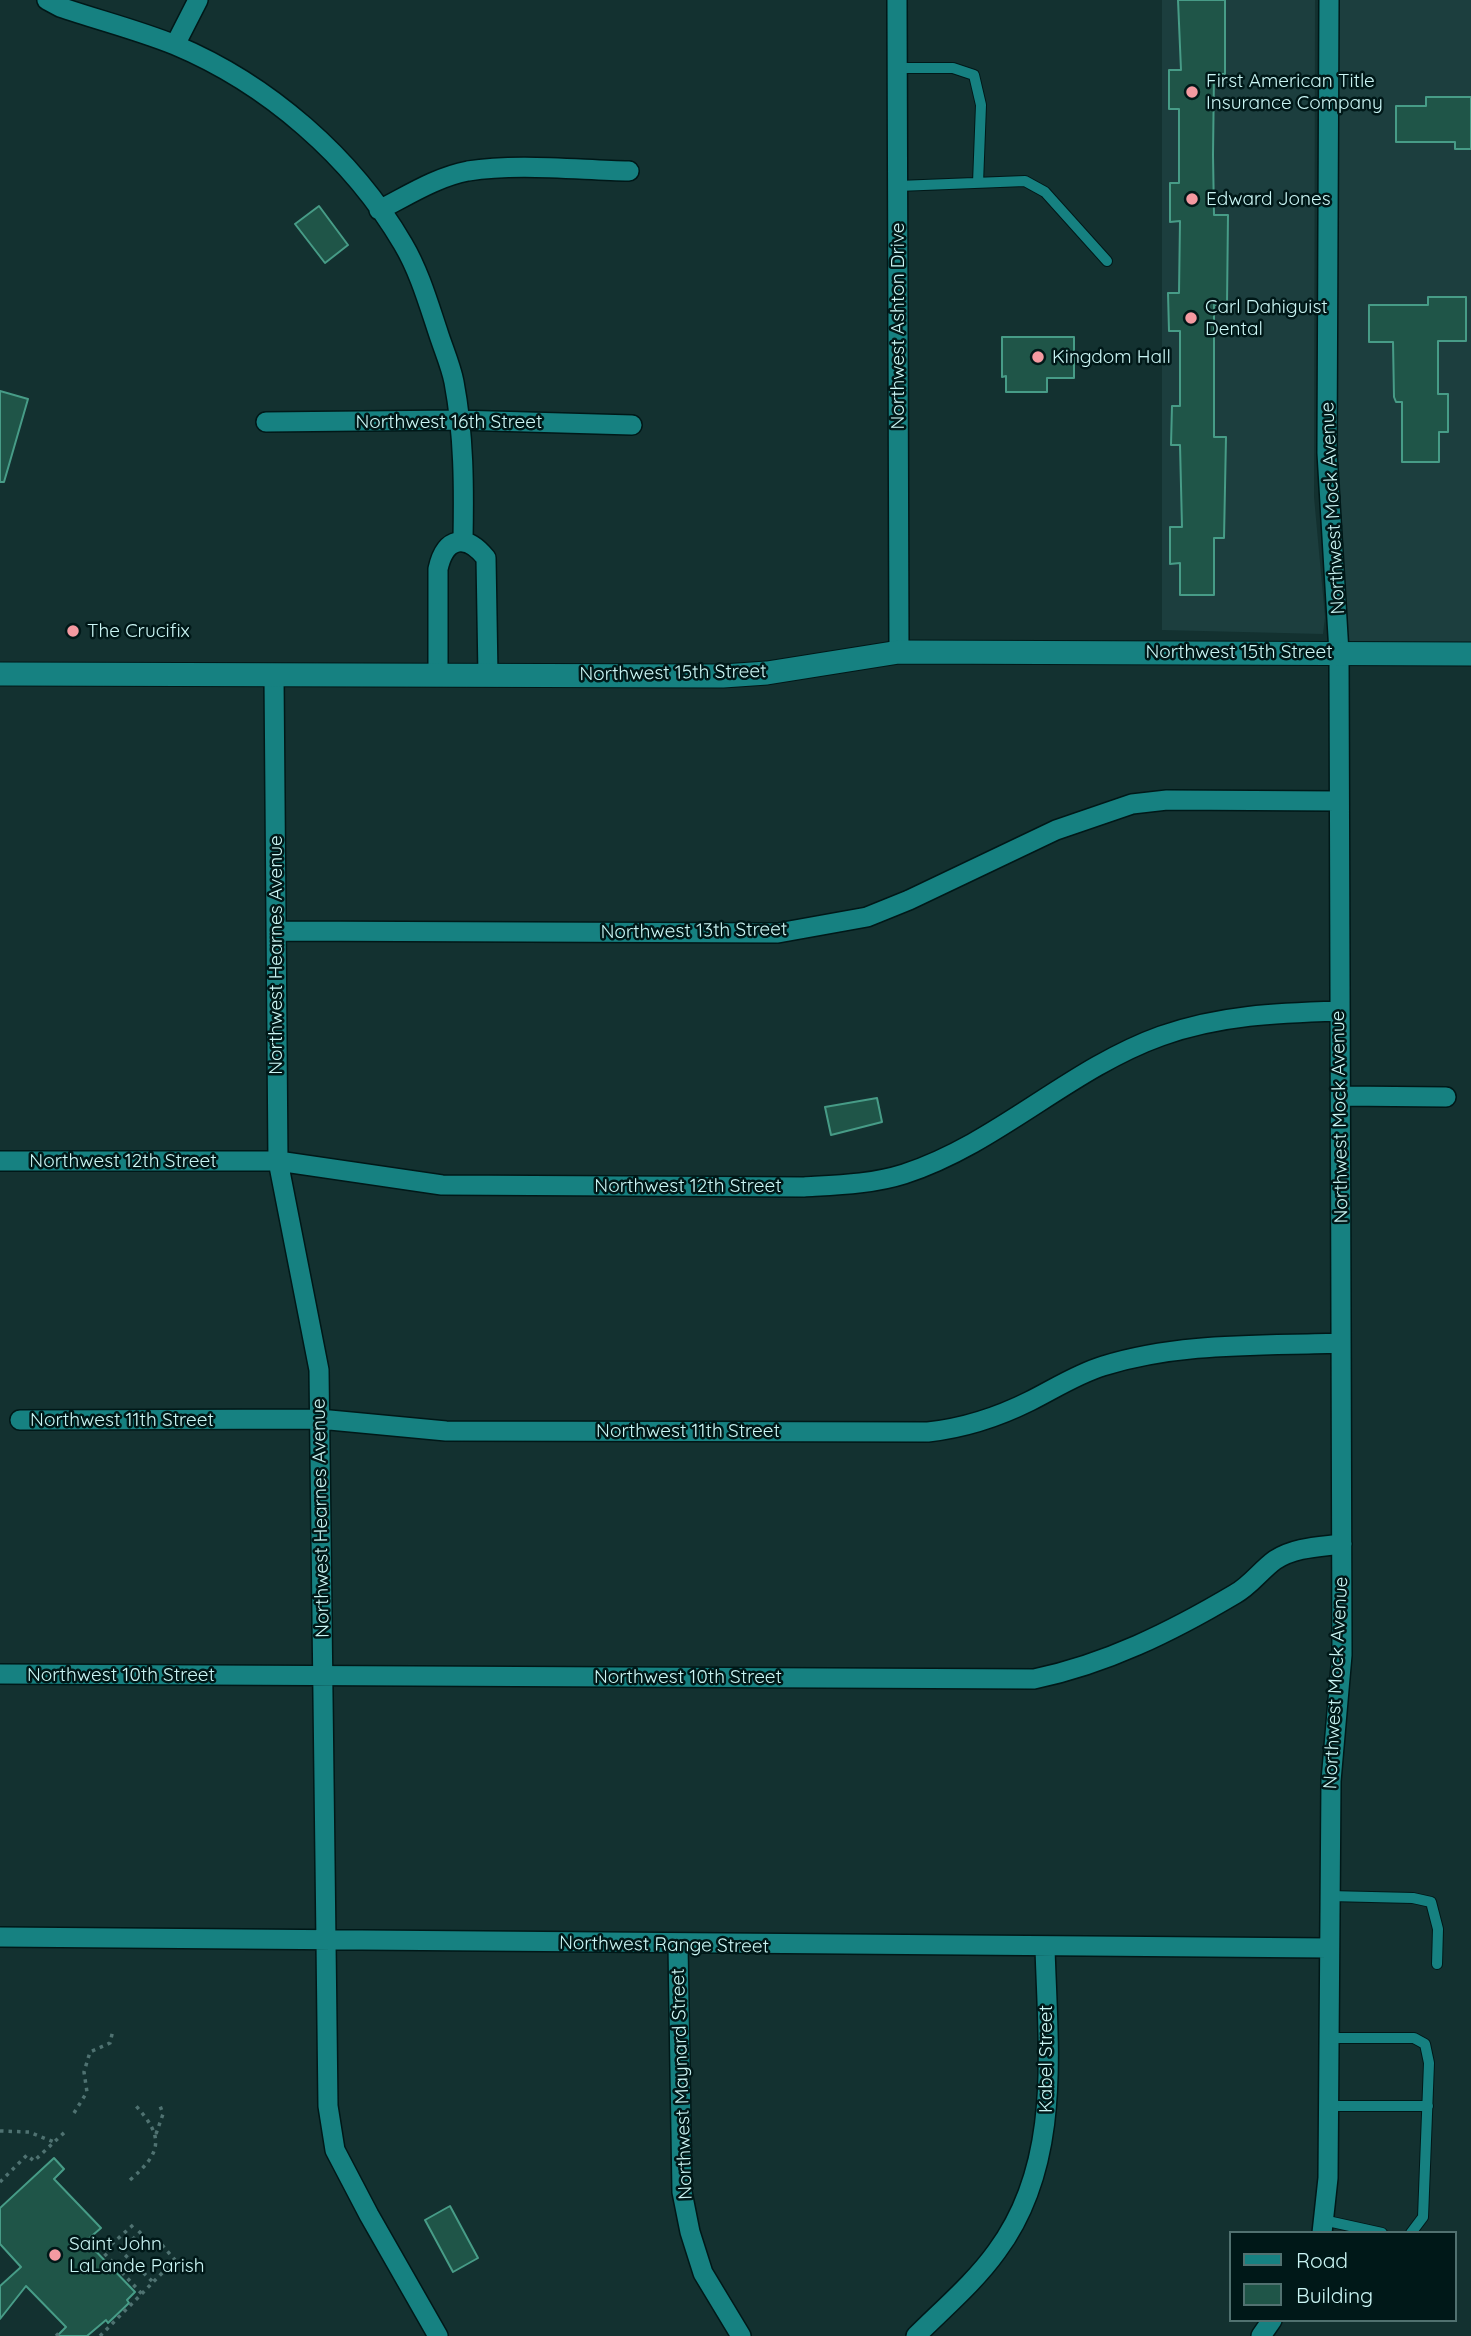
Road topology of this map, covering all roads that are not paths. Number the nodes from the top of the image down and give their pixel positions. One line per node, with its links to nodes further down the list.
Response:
1 (47, 0): 5 (street)
2 (198, 0): 5 (street)
3 (897, 0): 6 (street, Northwest Ashton Drive)
4 (1329, 0): 17 (street, Northwest Mock Avenue)
5 (175, 45): 10 (street)
6 (897, 68): 8 (lane); 9 (street, Northwest Ashton Drive)
7 (629, 171): 10 (street)
8 (978, 183): 9 (lane); 11 (lane)
9 (898, 186): 16 (street, Northwest Ashton Drive)
10 (379, 210): 12 (street)
11 (1107, 261)
12 (457, 420): 13 (street, Northwest 16th Street); 14 (street, Northwest 16th Street); 15 (street)
13 (266, 422)
14 (632, 425)
15 (463, 540): 20 (street); 21 (street)
16 (899, 652): 17 (street, Northwest 15th Street); 21 (street, Northwest 15th Street)
17 (1339, 653): 18 (street, Northwest 15th Street); 23 (street, Northwest Mock Avenue)
18 (1471, 654)
19 (0, 674): 22 (street, Northwest 15th Street)
20 (438, 674): 21 (street, Northwest 15th Street); 22 (street, Northwest 15th Street)
21 (488, 675)
22 (274, 677): 24 (street, Northwest Hearnes Avenue)
23 (1338, 801): 24 (street, Northwest 13th Street); 25 (street, Northwest Mock Avenue)
24 (276, 931): 29 (street, Northwest Hearnes Avenue)
25 (1339, 1011): 26 (street, Northwest Mock Avenue); 29 (street, Northwest 12th Street)
26 (1342, 1096): 27 (street); 30 (street, Northwest Mock Avenue)
27 (1446, 1097)
28 (0, 1161): 29 (street, Northwest 12th Street)
29 (278, 1161): 31 (street, Northwest Hearnes Avenue)
30 (1342, 1343): 31 (street, Northwest 11th Street); 33 (street, Northwest Mock Avenue)
31 (319, 1419): 32 (street, Northwest 11th Street); 35 (street, Northwest Hearnes Avenue)
32 (20, 1420)
33 (1342, 1544): 35 (street, Northwest 10th Street); 36 (street, Northwest Mock Avenue)
34 (0, 1674): 35 (street, Northwest 10th Street)
35 (324, 1676): 38 (street, Northwest Hearnes Avenue)
36 (1329, 1896): 41 (street, Northwest Mock Avenue); 42 (lane)
37 (0, 1937): 38 (street, Northwest Range Street)
38 (327, 1940): 39 (street, Northwest Range Street); 49 (street, Northwest Hearnes Avenue)
39 (678, 1945): 40 (street, Northwest Range Street); 50 (street, Northwest Maynard Street)
40 (1045, 1948): 41 (street, Northwest Range Street); 51 (street, Kabel Street)
41 (1328, 1948): 43 (street, Northwest Mock Avenue)
42 (1437, 1965)
43 (1327, 2038): 44 (street, Northwest Mock Avenue); 45 (lane)
44 (1327, 2106): 45 (lane); 46 (street, Northwest Mock Avenue)
45 (1427, 2106): 48 (lane)
46 (1322, 2226): 47 (lane)
47 (1365, 2231)
48 (1412, 2231)
49 (438, 2336)
50 (741, 2336)
51 (916, 2336)

